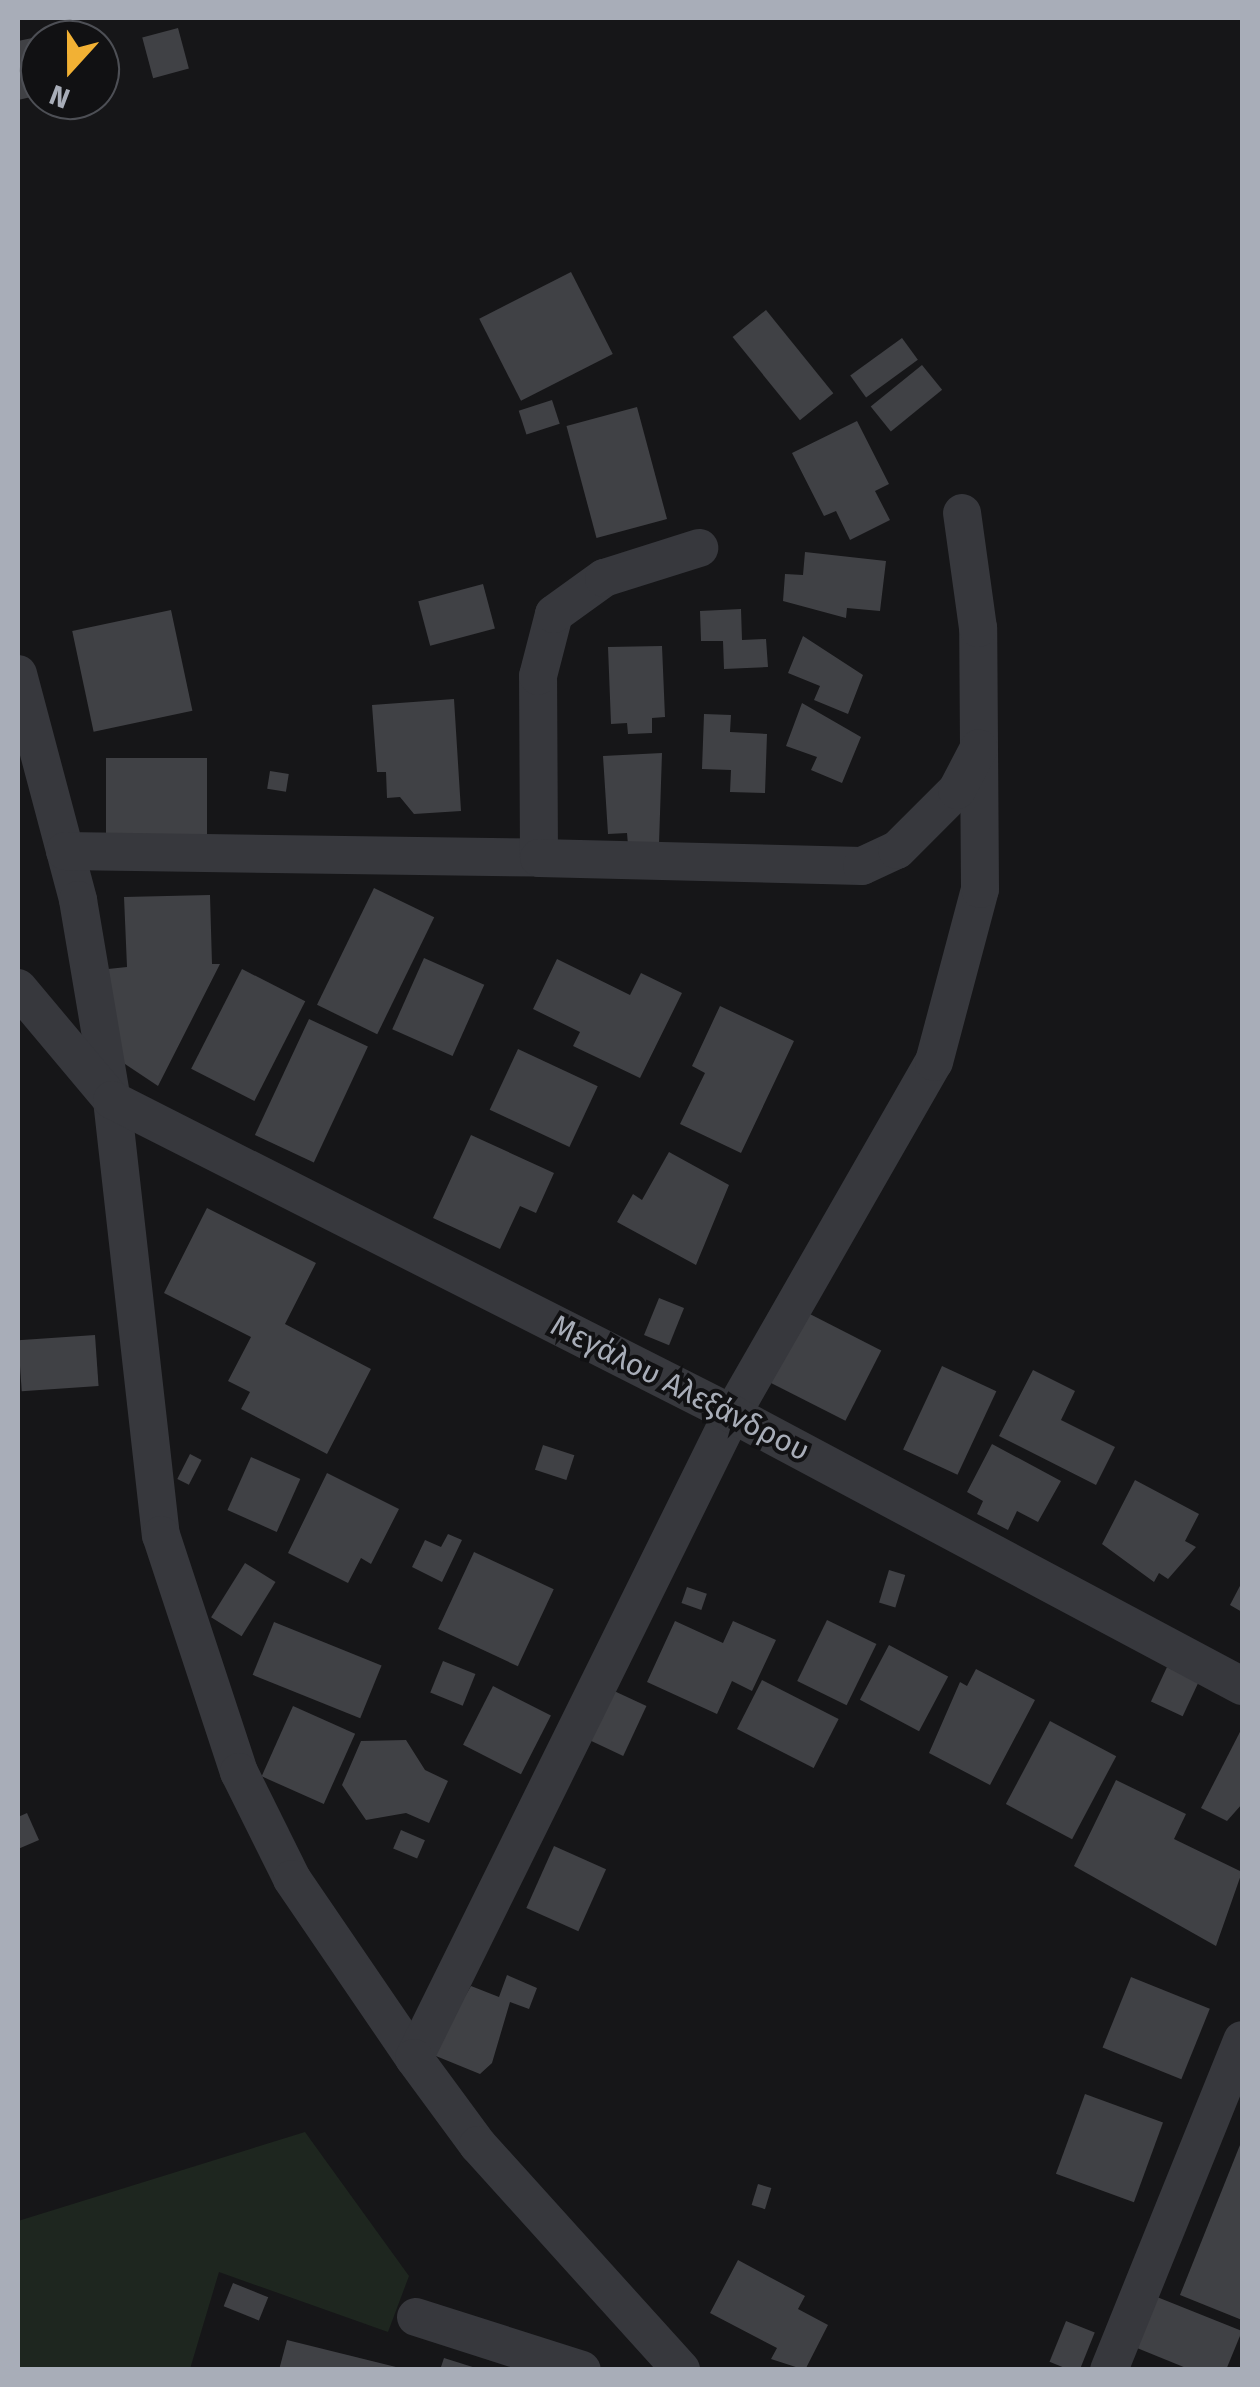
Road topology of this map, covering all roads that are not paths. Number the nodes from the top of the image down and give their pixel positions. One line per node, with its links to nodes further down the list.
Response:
1 (962, 513): 4 (street)
2 (698, 548): 6 (street)
3 (18, 674): 5 (street)
4 (980, 746): 6 (street); 9 (street)
5 (65, 851): 6 (street); 8 (street)
6 (540, 858)
7 (18, 988): 8 (street)
8 (112, 1100): 9 (street, Μεγάλου Αλεξάνδρου); 12 (street)
9 (732, 1414): 10 (street, Μεγάλου Αλεξάνδρου); 12 (street)
10 (1242, 1686)
11 (1242, 2040): 16 (street)
12 (414, 2058): 15 (street)
13 (416, 2318): 14 (street)
14 (582, 2370)
15 (681, 2370)
16 (1110, 2370)

